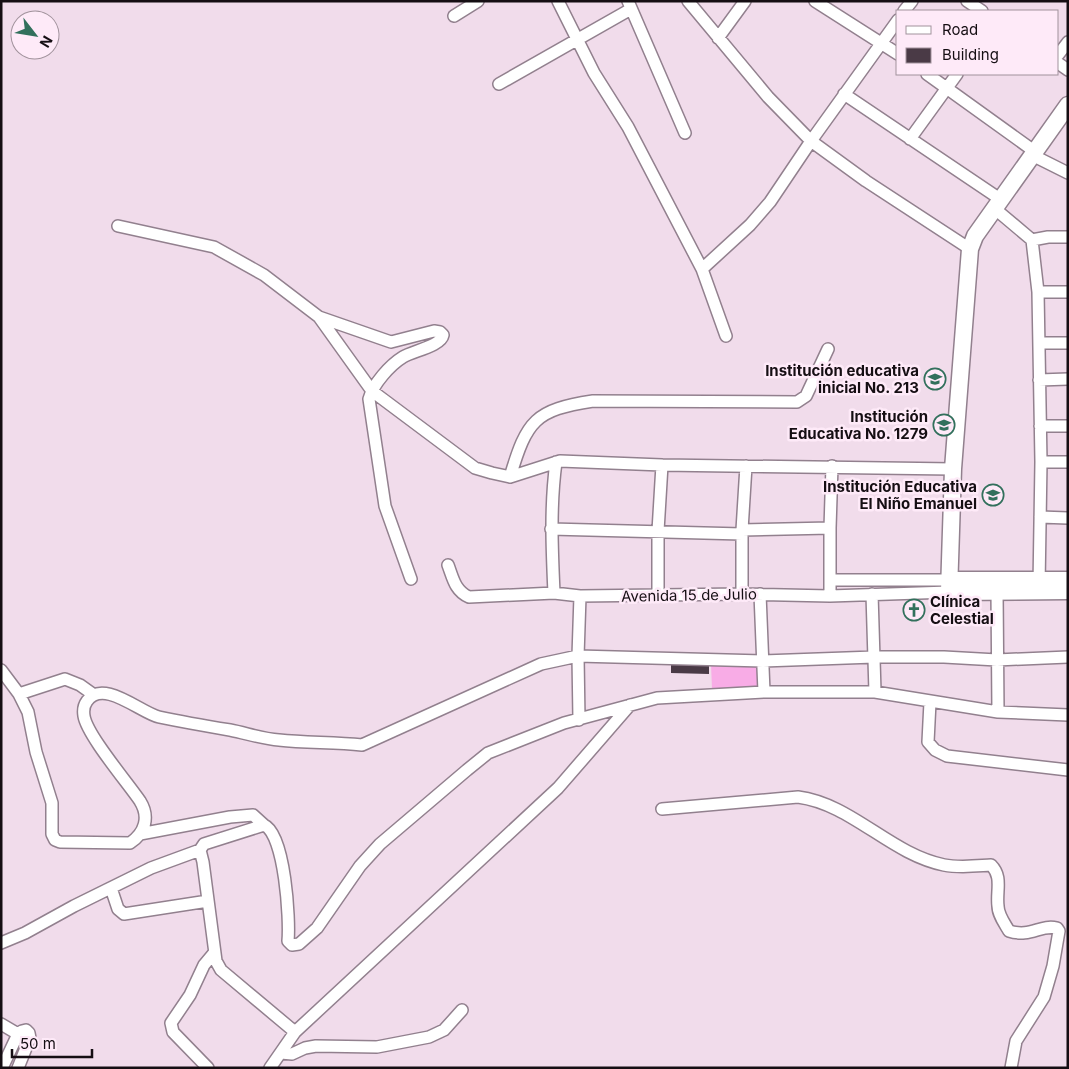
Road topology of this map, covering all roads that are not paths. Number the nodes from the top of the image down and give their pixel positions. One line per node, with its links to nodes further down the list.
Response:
1 (478, 1): 9 (street)
2 (558, 1): 12 (street)
3 (688, 1): 11 (street)
4 (745, 1): 11 (street)
5 (967, 1): 8 (street)
6 (822, 3): 13 (street)
7 (630, 5): 12 (street); 23 (street)
8 (980, 10)
9 (454, 16)
10 (896, 23): 13 (street)
11 (718, 38): 25 (street)
12 (577, 40): 19 (street); 33 (street)
13 (881, 42): 15 (street); 21 (street)
14 (1068, 42): 16 (street)
15 (896, 53)
16 (1059, 54)
17 (928, 75): 20 (street)
18 (956, 75): 20 (street)
19 (499, 84)
20 (947, 88): 24 (street); 26 (street)
21 (844, 94): 24 (street); 25 (street)
22 (1068, 106): 26 (street)
23 (685, 133)
24 (910, 138): 28 (street)
25 (811, 140): 32 (street); 33 (street)
26 (1033, 153): 27 (street); 28 (street)
27 (1068, 173)
28 (997, 204): 31 (street); 32 (street)
29 (118, 226): 36 (street)
30 (1068, 237): 31 (street)
31 (1032, 240): 34 (street)
32 (970, 249): 52 (street)
33 (702, 269): 37 (street)
34 (1038, 292): 35 (street); 39 (street)
35 (1068, 292)
36 (318, 316): 43 (street); 43 (street)
37 (726, 336)
38 (1068, 343): 39 (street)
39 (1039, 344): 42 (street)
40 (828, 349): 53 (street)
41 (1068, 379): 42 (street)
42 (1040, 380): 44 (street)
43 (372, 391): 53 (street); 61 (street)
44 (1040, 426): 45 (street); 47 (street)
45 (1068, 426)
46 (556, 462): 49 (street); 53 (street); 57 (street)
47 (1041, 462): 48 (street); 54 (street)
48 (1068, 462)
49 (662, 465): 50 (street); 58 (street)
50 (746, 466): 51 (street); 59 (street)
51 (832, 466): 52 (street); 56 (street)
52 (953, 468): 65 (street)
53 (510, 476)
54 (1040, 517): 55 (street); 64 (street)
55 (1068, 518)
56 (830, 528): 59 (street); 62 (street)
57 (551, 529): 58 (street); 68 (street)
58 (658, 531): 59 (street); 73 (street)
59 (742, 532): 69 (street)
60 (448, 565): 68 (street, Avenida 15 de Julio)
61 (411, 578)
62 (830, 580): 65 (street, Avenida 15 de Julio); 74 (street)
63 (1068, 580): 64 (street, Avenida 15 de Julio)
64 (1039, 585): 65 (street, Avenida 15 de Julio); 66 (street, Avenida 15 de Julio); 67 (street, Avenida 15 de Julio)
65 (949, 586): 67 (street, Avenida 15 de Julio); 71 (street, Avenida 15 de Julio)
66 (1068, 591)
67 (997, 592): 78 (street)
68 (554, 593): 72 (street, Avenida 15 de Julio)
69 (742, 594): 70 (street, Avenida 15 de Julio); 73 (street, Avenida 15 de Julio)
70 (760, 594): 74 (street, Avenida 15 de Julio); 79 (street)
71 (872, 594): 74 (street, Avenida 15 de Julio); 76 (street)
72 (580, 596): 73 (street, Avenida 15 de Julio); 75 (street)
73 (658, 596)
74 (830, 596)
75 (578, 656): 79 (street); 84 (street); 89 (street)
76 (874, 657): 78 (street); 79 (street); 82 (street)
77 (1068, 657): 78 (street)
78 (997, 660): 87 (street)
79 (763, 661): 81 (street)
80 (1, 670): 83 (street)
81 (764, 692): 82 (street); 86 (street)
82 (875, 692): 85 (street)
83 (19, 694): 84 (street); 93 (street)
84 (94, 695): 93 (street)
85 (930, 702): 87 (street); 90 (street)
86 (630, 705): 89 (street); 101 (street)
87 (998, 712): 88 (street)
88 (1068, 715)
89 (579, 720): 92 (street)
90 (1068, 770)
91 (662, 809): 108 (street)
92 (264, 826): 93 (street); 94 (street)
93 (140, 834)
94 (200, 850): 95 (street); 96 (street)
95 (111, 888): 96 (street); 97 (street)
96 (208, 900): 98 (street)
97 (1, 943)
98 (214, 953): 101 (street); 106 (street)
99 (462, 1010): 103 (street)
100 (1, 1024): 102 (street)
101 (296, 1032): 103 (street)
102 (18, 1034): 104 (street); 105 (street)
103 (281, 1053): 107 (street)
104 (2, 1068)
105 (18, 1068)
106 (208, 1068)
107 (270, 1068)
108 (1011, 1068)

